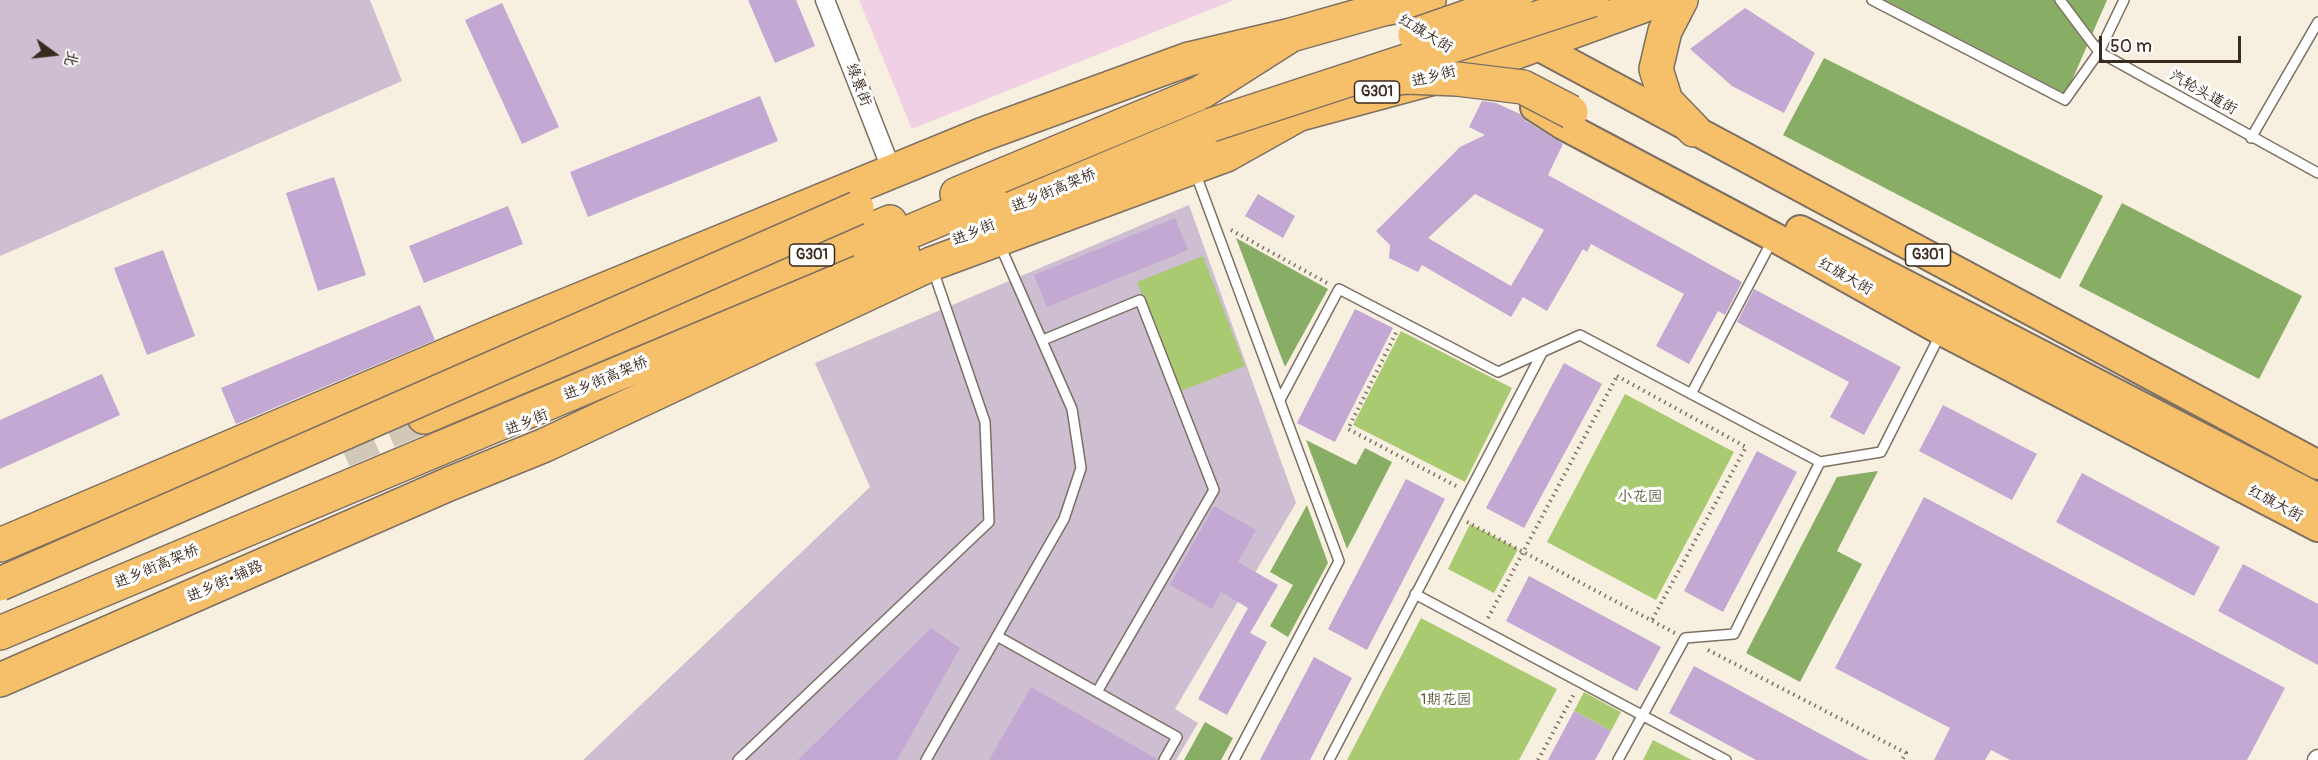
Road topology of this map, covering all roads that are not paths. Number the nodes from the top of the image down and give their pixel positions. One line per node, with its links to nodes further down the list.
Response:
1 (825, 0): 24 (street, 绿景街)
2 (1429, 0): 11 (highway, G301)
3 (1467, 0): 14 (highway, G301)
4 (1515, 0): 20 (highway, bridge)
5 (1592, 0): 18 (highway, 进乡街, bridge)
6 (1659, 0): 14 (highway, 进乡街)
7 (1681, 0): 21 (highway)
8 (1872, 0): 15 (lane)
9 (2060, 0): 15 (lane, 汽轮头道街)
10 (2124, 0): 15 (lane)
11 (1376, 4): 13 (highway, G301); 16 (highway, 红旗大街)
12 (2318, 22): 22 (lane)
13 (1291, 36): 17 (highway); 33 (highway, G301)
14 (1538, 46): 16 (highway, 进乡街 / G301); 21 (main road, G301)
15 (2099, 52): 22 (lane, 汽轮头道街)
16 (1478, 66): 18 (highway, 进乡街 / G301); 26 (main road, 红旗大街)
17 (1156, 72): 24 (highway); 44 (highway, bridge)
18 (1311, 101): 19 (highway, bridge); 20 (highway, 进乡街, bridge); 23 (highway); 37 (highway, 进乡街 / G301)
19 (1571, 112): 41 (main road)
20 (1208, 116): 46 (highway, 进乡街高架桥); 47 (highway, 进乡街高架桥)
21 (1694, 130): 39 (main road, G301)
22 (2251, 138): 25 (lane, 汽轮头道街)
23 (1193, 167): 27 (highway); 35 (lane)
24 (892, 171): 30 (highway)
25 (2318, 173)
26 (1774, 237): 29 (main road, 红旗大街); 34 (lane)
27 (996, 238): 28 (highway); 31 (lane)
28 (931, 264): 37 (highway); 52 (lane)
29 (1942, 331): 38 (lane); 42 (main road, 红旗大街)
30 (501, 332): 33 (highway); 43 (highway)
31 (1043, 340): 48 (lane); 50 (lane)
32 (1542, 353): 34 (lane); 35 (lane); 45 (lane)
33 (517, 377): 36 (highway, G301)
34 (1691, 394): 38 (lane)
35 (1280, 400): 55 (lane)
36 (424, 417)
37 (540, 433): 40 (highway, 进乡街 / G301)
38 (1820, 462): 51 (lane)
39 (2318, 465)
40 (444, 472): 49 (highway, 进乡街•辅路)
41 (2318, 498)
42 (2318, 527)
43 (0, 545)
44 (0, 584)
45 (1415, 594): 51 (lane); 56 (lane)
46 (0, 609)
47 (0, 633)
48 (997, 636): 50 (lane); 53 (lane)
49 (0, 680)
50 (1097, 692): 54 (lane)
51 (1642, 715): 57 (lane); 58 (lane)
52 (738, 760)
53 (926, 760)
54 (1164, 760)
55 (1234, 760)
56 (1329, 760)
57 (1618, 760)
58 (1726, 760)

